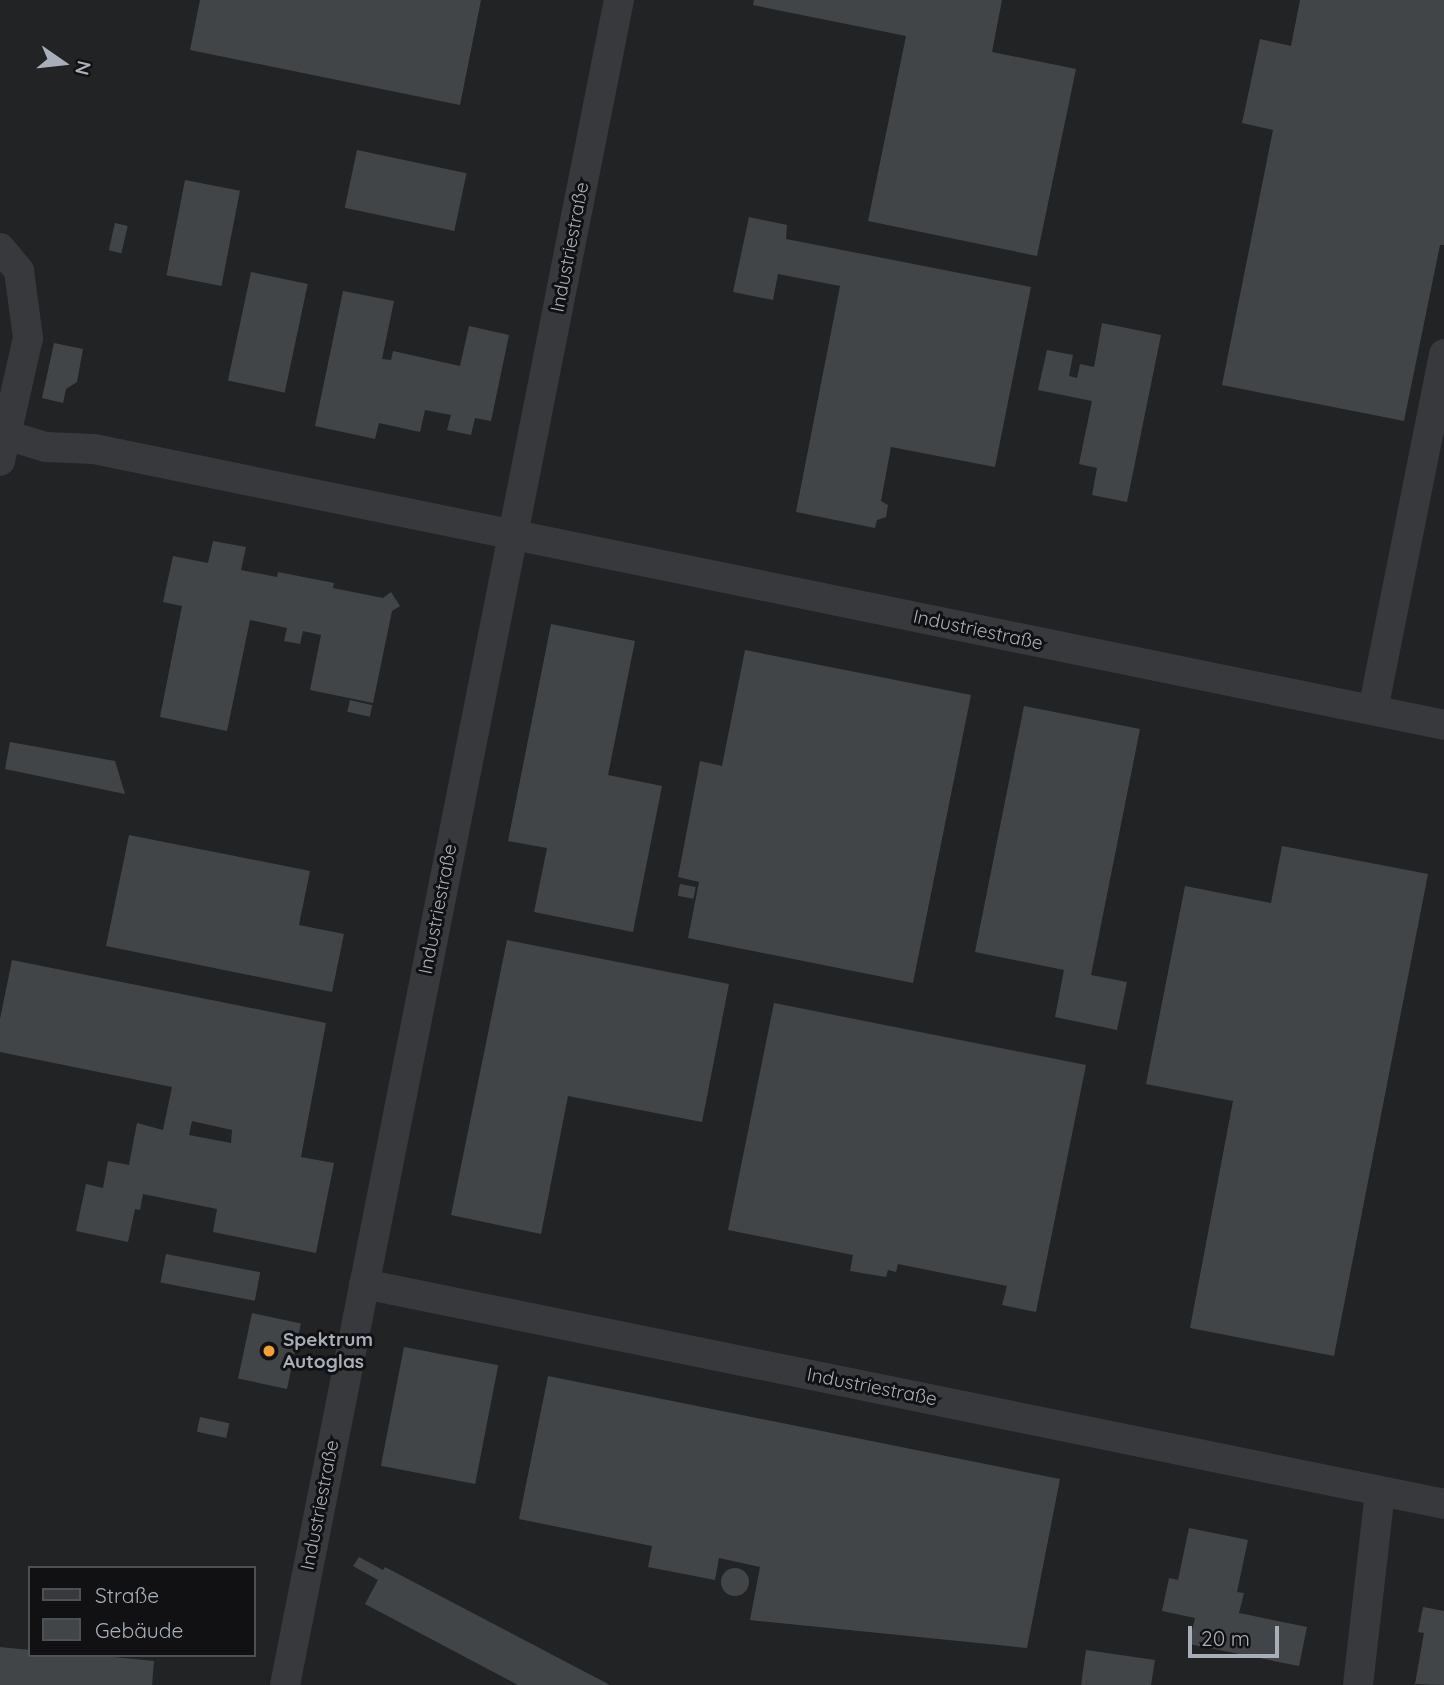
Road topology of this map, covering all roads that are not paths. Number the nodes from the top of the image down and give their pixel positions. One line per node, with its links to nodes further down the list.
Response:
1 (619, 0): 5 (street, Industriestraße)
2 (0, 248): 4 (street)
3 (1444, 354): 6 (street)
4 (3, 448): 5 (street, Industriestraße)
5 (512, 534): 6 (street, Industriestraße); 8 (street, Industriestraße)
6 (1373, 710): 7 (street, Industriestraße)
7 (1444, 725)
8 (364, 1284): 9 (street, Industriestraße); 11 (street, Industriestraße)
9 (1380, 1491): 10 (street, Industriestraße); 12 (street)
10 (1444, 1504)
11 (285, 1685)
12 (1358, 1685)

